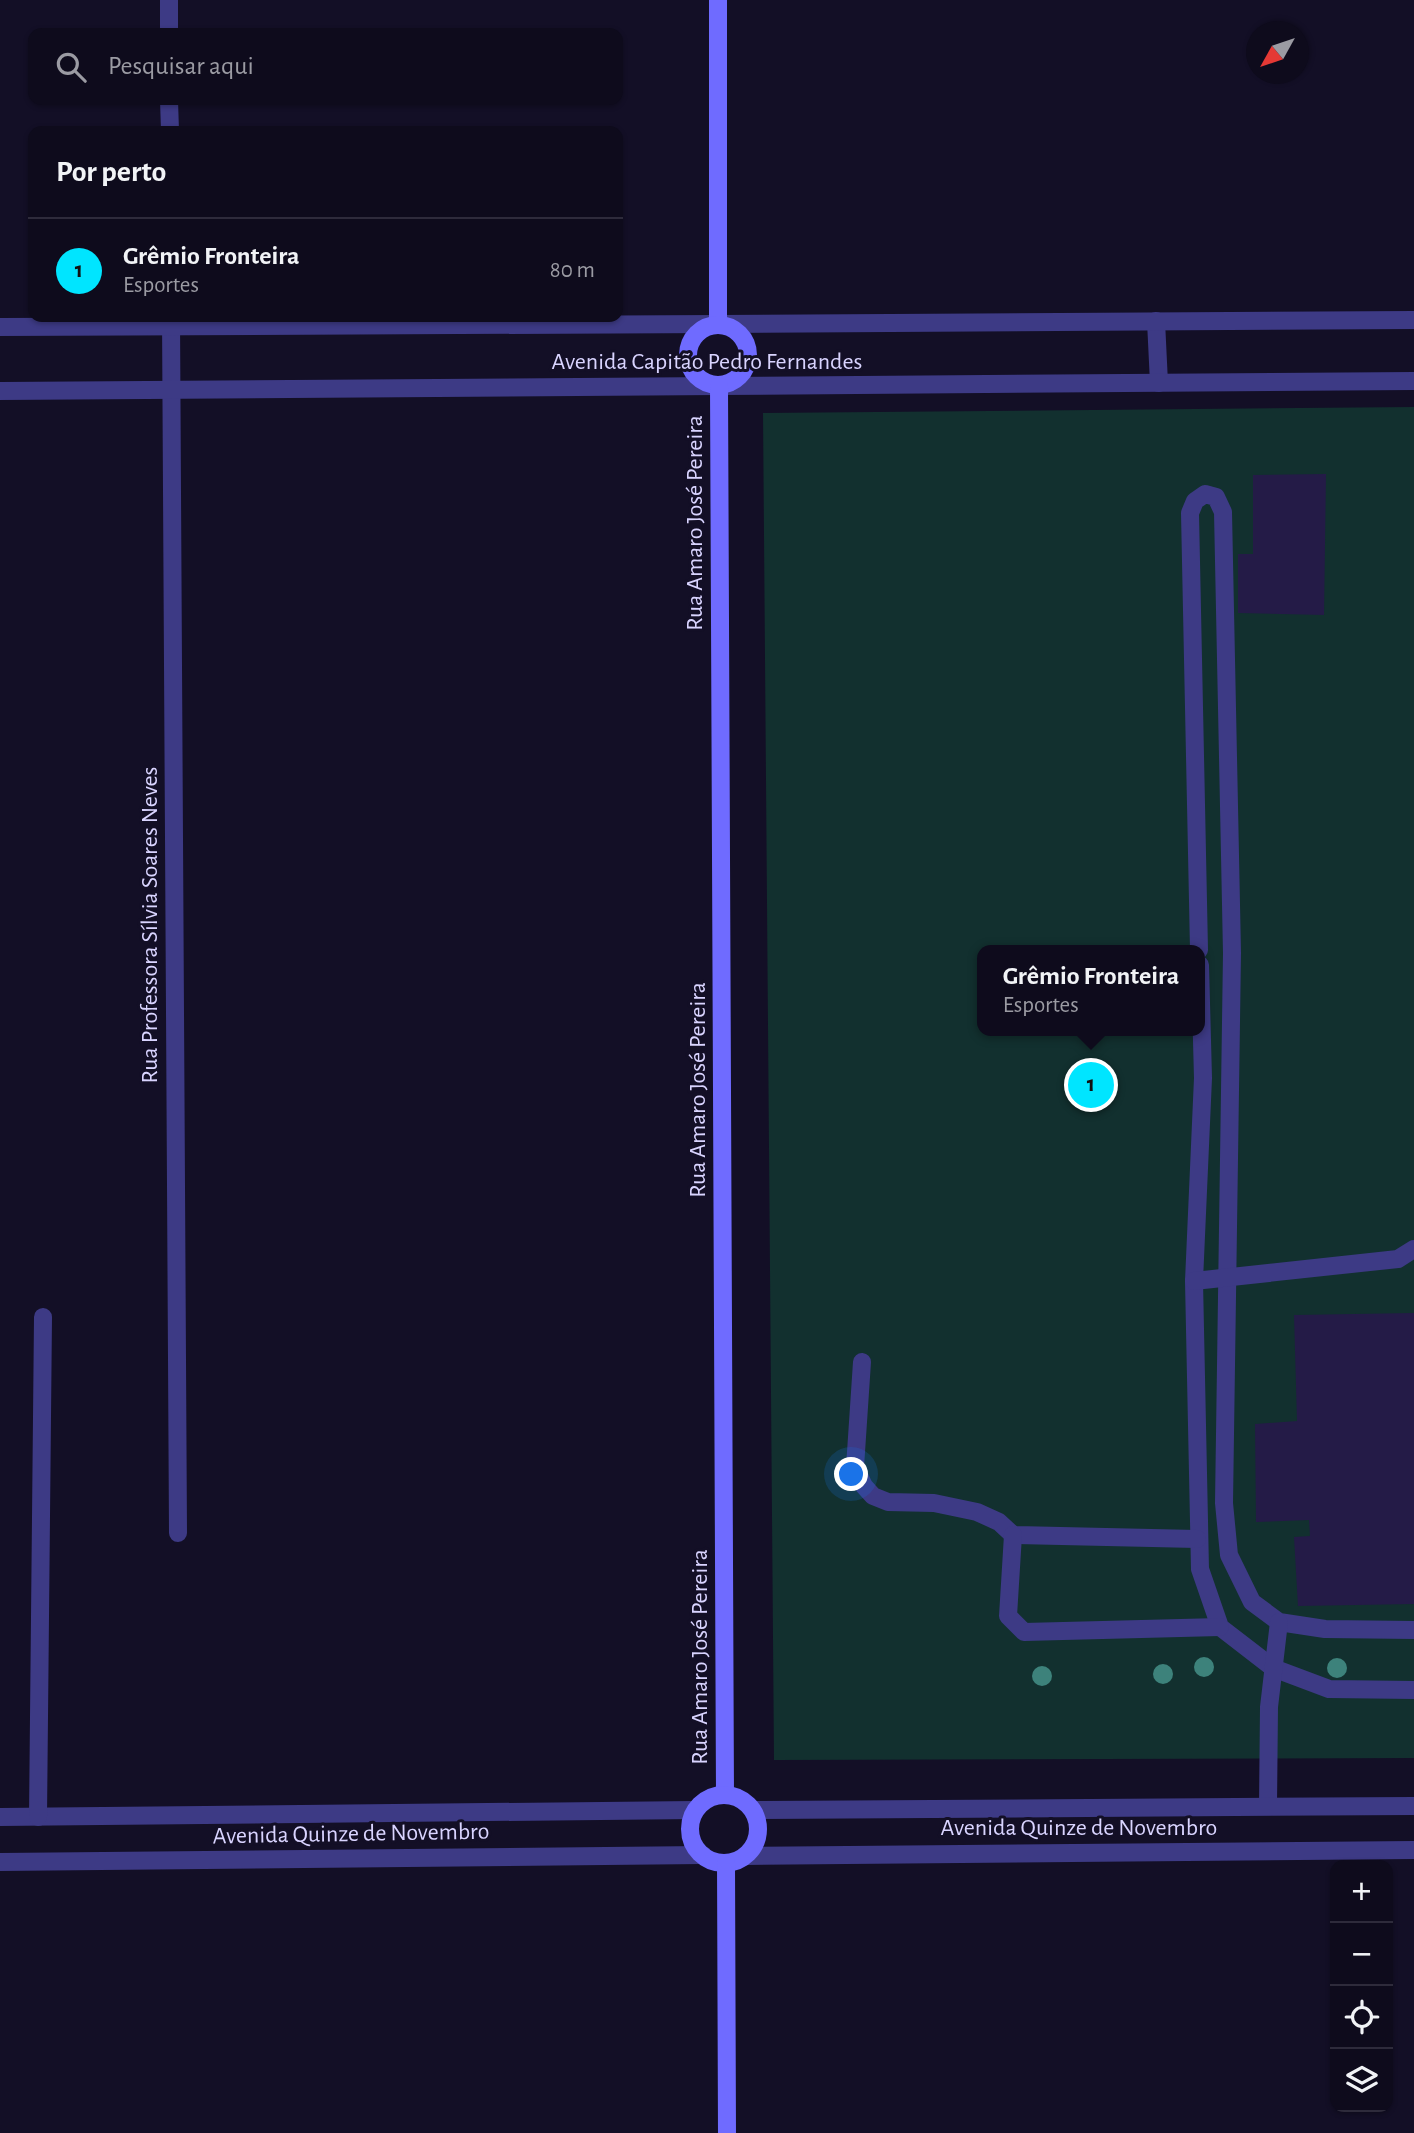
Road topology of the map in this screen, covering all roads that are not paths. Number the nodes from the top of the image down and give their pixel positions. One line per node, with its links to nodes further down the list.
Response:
1 (169, 0): 3 (street)
2 (718, 0): 9 (main road)
3 (169, 28)
4 (169, 105): 5 (street)
5 (170, 126)
6 (1414, 320): 7 (street, Avenida Capitão Pedro Fernandes)
7 (1156, 321): 9 (street, Avenida Capitão Pedro Fernandes); 12 (street)
8 (171, 322): 9 (street, Avenida Capitão Pedro Fernandes); 10 (street, Avenida Capitão Pedro Fernandes); 14 (street, Rua Professora Sílvia Soares Neves)
9 (718, 324): 13 (main road); 13 (main road)
10 (0, 327)
11 (1414, 381): 12 (street, Avenida Capitão Pedro Fernandes)
12 (1159, 383): 13 (street, Avenida Capitão Pedro Fernandes)
13 (719, 386): 14 (street, Avenida Capitão Pedro Fernandes); 33 (main road, Rua Amaro José Pereira)
14 (171, 390): 15 (street, Avenida Capitão Pedro Fernandes); 25 (street, Rua Professora Sílvia Soares Neves)
15 (0, 391)
16 (1199, 945): 18 (street)
17 (1205, 952): 18 (street)
18 (1231, 953): 21 (street)
19 (1201, 1036): 22 (street)
20 (1414, 1250): 21 (street)
21 (1226, 1276): 22 (street); 28 (street)
22 (1194, 1281): 27 (street)
23 (43, 1317): 39 (street)
24 (862, 1362): 26 (street)
25 (178, 1533)
26 (1013, 1535): 27 (street); 29 (street)
27 (1197, 1539): 29 (street)
28 (1279, 1622): 30 (street); 31 (street)
29 (1220, 1627): 31 (street)
30 (1414, 1630)
31 (1273, 1668): 32 (street); 35 (street)
32 (1414, 1690)
33 (725, 1794): 36 (main road); 37 (main road)
34 (1414, 1805): 35 (street, Avenida Quinze de Novembro)
35 (1268, 1806): 37 (street, Avenida Quinze de Novembro)
36 (695, 1810): 39 (street, Avenida Quinze de Novembro); 41 (main road)
37 (752, 1810): 42 (main road)
38 (0, 1817): 39 (street, Avenida Quinze de Novembro)
39 (37, 1817)
40 (1414, 1850): 42 (street, Avenida Quinze de Novembro)
41 (703, 1855): 43 (street, Avenida Quinze de Novembro); 44 (main road)
42 (745, 1856): 44 (main road)
43 (0, 1862)
44 (726, 1863): 45 (main road)
45 (727, 2133)

